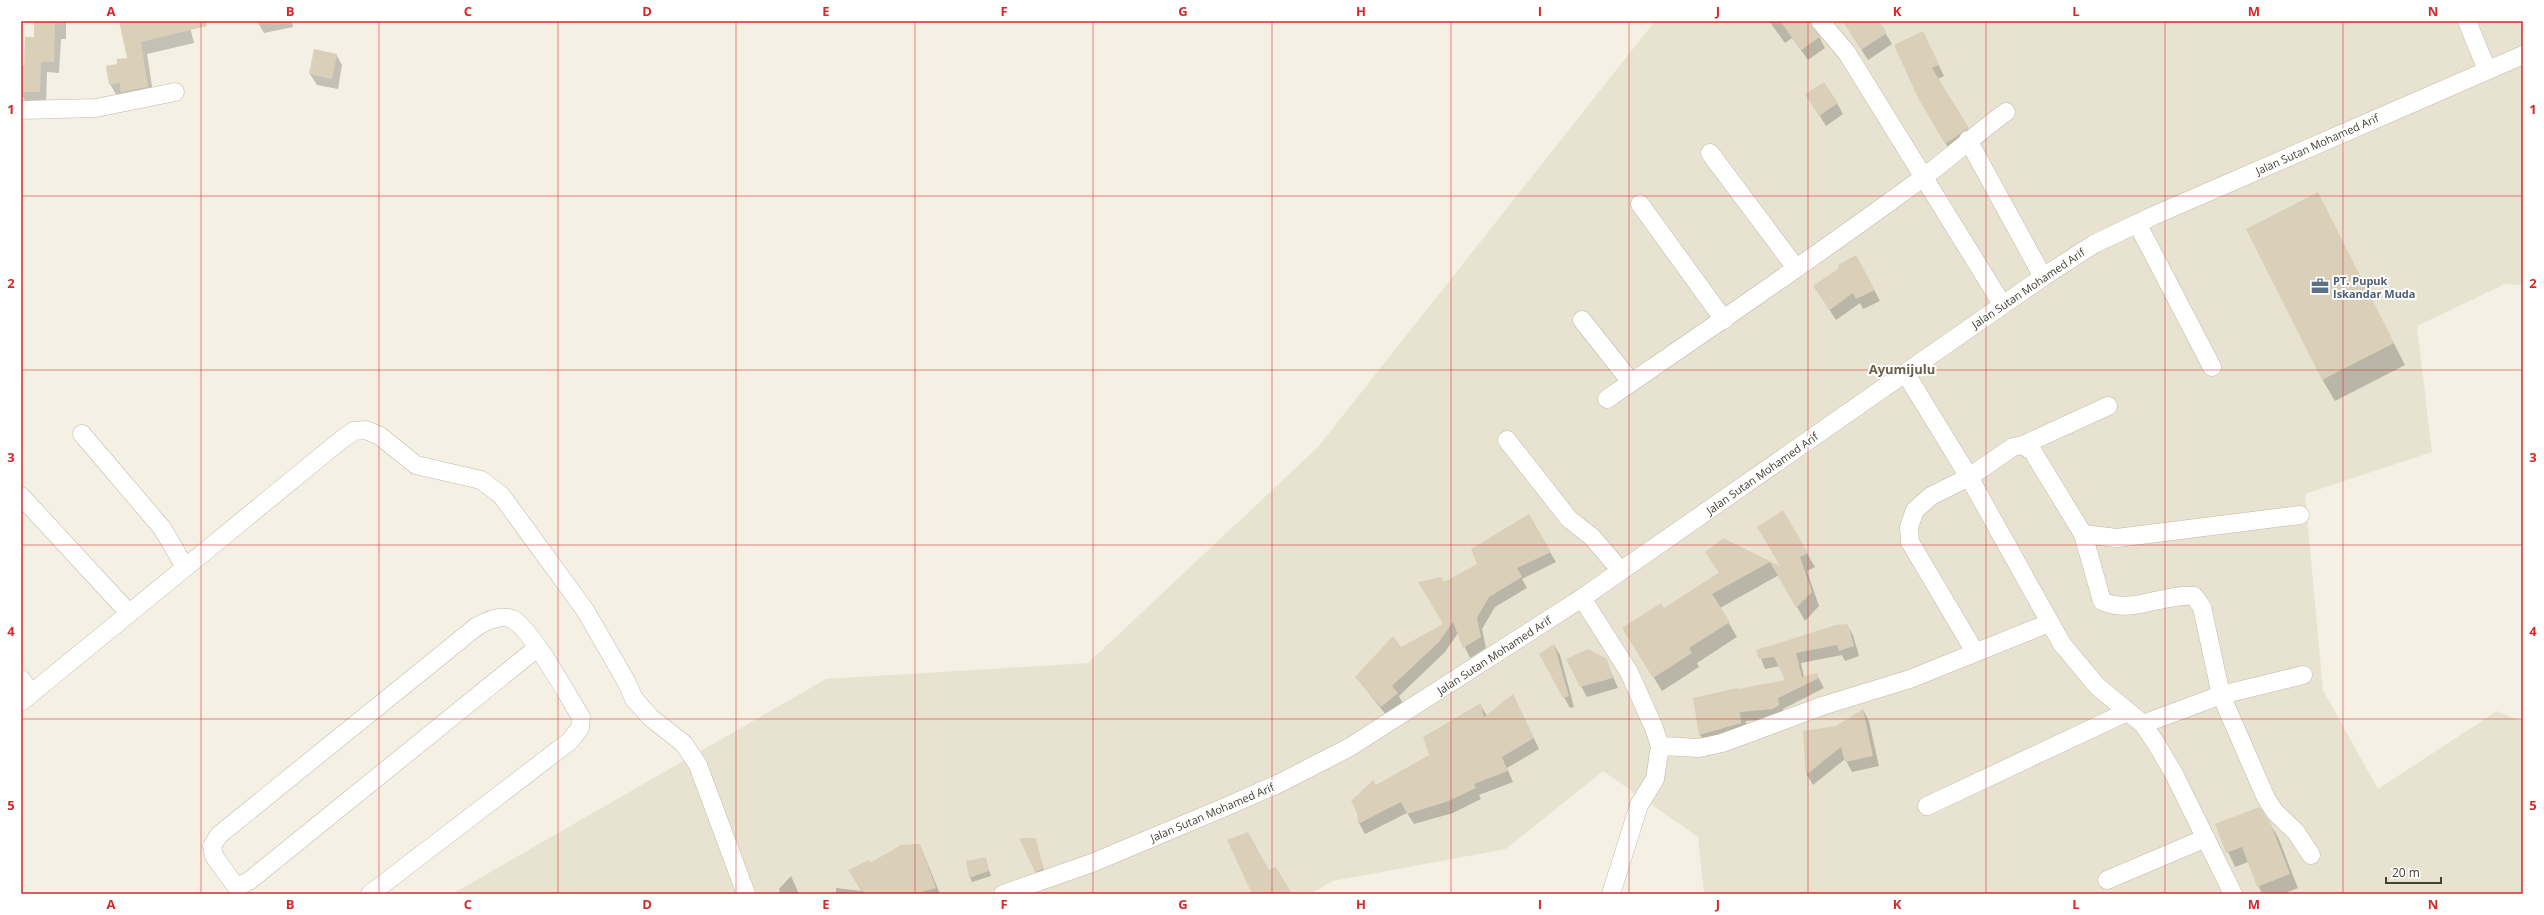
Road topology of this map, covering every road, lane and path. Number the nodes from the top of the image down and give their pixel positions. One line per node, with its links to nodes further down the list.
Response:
1 (1820, 21): 10 (street)
2 (2467, 21): 4 (street)
3 (2523, 55): 4 (street, Jalan Sutan Mohamed Arif)
4 (2486, 70): 12 (street, Jalan Sutan Mohamed Arif)
5 (175, 92): 6 (street)
6 (21, 110)
7 (2006, 112): 8 (street)
8 (1968, 140): 10 (street); 14 (street)
9 (1710, 153): 13 (street)
10 (1922, 178): 13 (street); 15 (street)
11 (1640, 204): 17 (street)
12 (2138, 223): 14 (street, Jalan Sutan Mohamed Arif); 18 (street)
13 (1796, 268): 17 (street)
14 (2043, 276): 15 (street, Jalan Sutan Mohamed Arif)
15 (2002, 304): 19 (street, Jalan Sutan Mohamed Arif)
16 (1582, 320): 20 (street)
17 (1724, 320): 20 (street)
18 (2212, 367)
19 (1906, 374): 26 (street); 31 (street, Jalan Sutan Mohamed Arif)
20 (1631, 382): 21 (street)
21 (1606, 399)
22 (2108, 406): 25 (street)
23 (82, 434): 30 (street)
24 (1507, 440): 31 (street)
25 (2023, 445): 26 (street); 29 (street)
26 (1969, 477): 34 (street); 36 (street)
27 (21, 496): 33 (street)
28 (2300, 515): 29 (street)
29 (2083, 534): 39 (street)
30 (185, 568): 33 (street); 49 (street)
31 (1621, 571): 32 (street, Jalan Sutan Mohamed Arif)
32 (1582, 598): 42 (street); 50 (street, Jalan Sutan Mohamed Arif)
33 (129, 613): 38 (street)
34 (2049, 623): 36 (street); 40 (street)
35 (537, 648): 47 (street); 47 (street); 48 (street)
36 (1975, 652): 42 (street)
37 (2303, 675): 39 (street)
38 (24, 691)
39 (2220, 695): 41 (street); 45 (street)
40 (2127, 712): 41 (street); 43 (street)
41 (2143, 724): 44 (street)
42 (1660, 746): 51 (street)
43 (1927, 806)
44 (2206, 838): 46 (street); 52 (street)
45 (2311, 855)
46 (2107, 880)
47 (238, 889)
48 (370, 894)
49 (746, 894)
50 (1003, 894)
51 (1611, 894)
52 (2233, 894)

